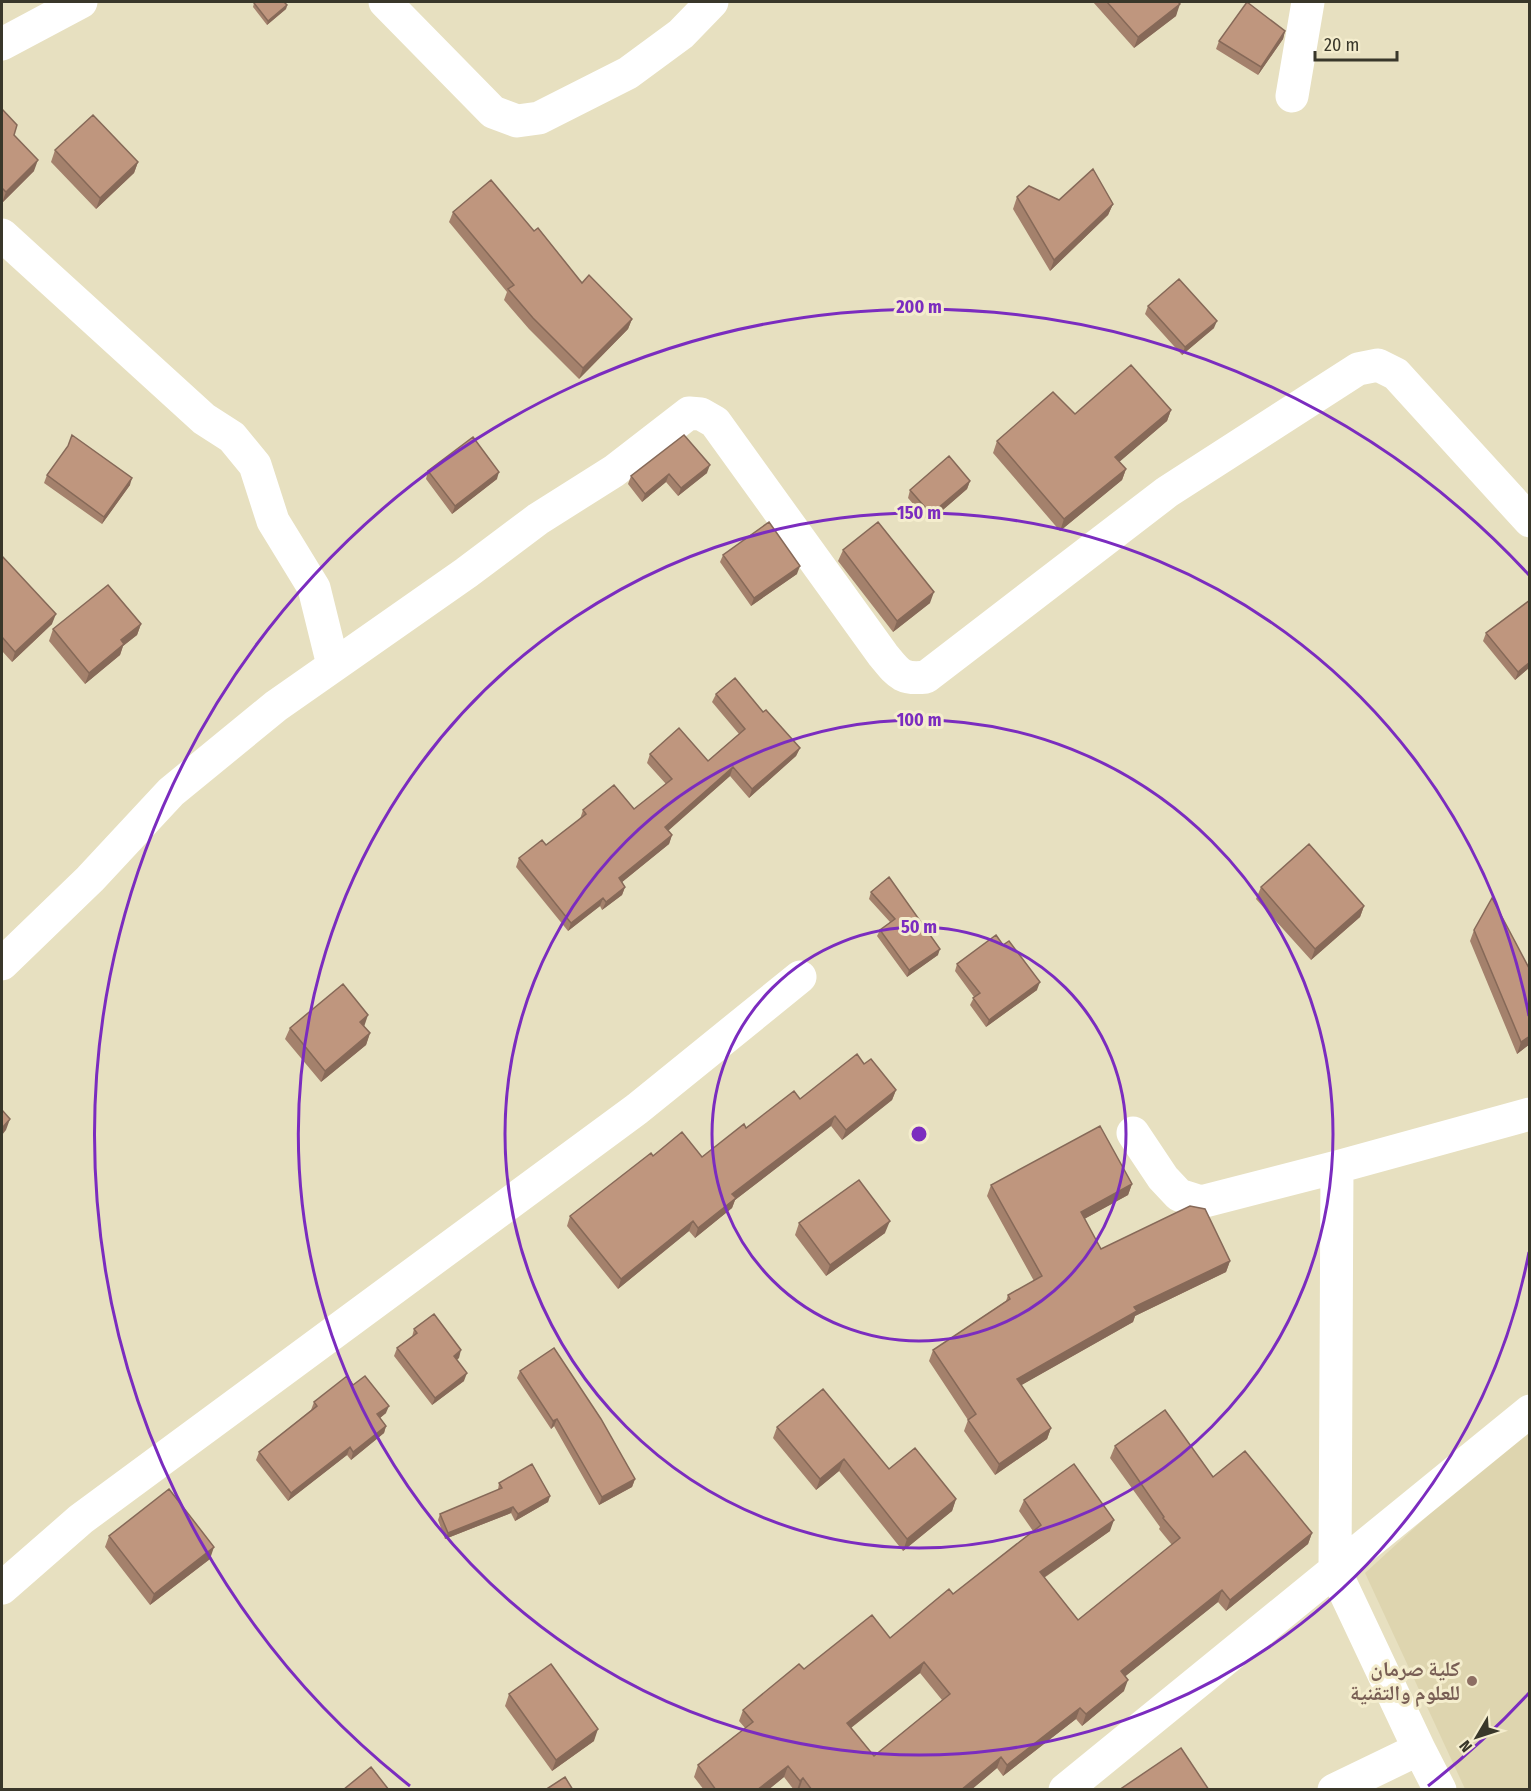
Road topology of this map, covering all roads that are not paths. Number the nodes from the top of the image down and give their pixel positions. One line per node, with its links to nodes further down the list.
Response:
1 (81, 2): 5 (street)
2 (385, 2): 3 (street)
3 (712, 2)
4 (1308, 2): 6 (street)
5 (2, 44)
6 (1292, 96)
7 (2, 235): 9 (street)
8 (1530, 521): 9 (street)
9 (333, 665): 10 (street)
10 (2, 964)
11 (800, 977): 17 (street)
12 (1530, 1114): 14 (street)
13 (1133, 1133): 14 (street)
14 (1337, 1167): 16 (street)
15 (1530, 1411): 16 (street)
16 (1335, 1571): 18 (street); 19 (street)
17 (2, 1588)
18 (1419, 1749): 20 (street); 21 (street)
19 (1065, 1790)
20 (1334, 1790)
21 (1440, 1790)

